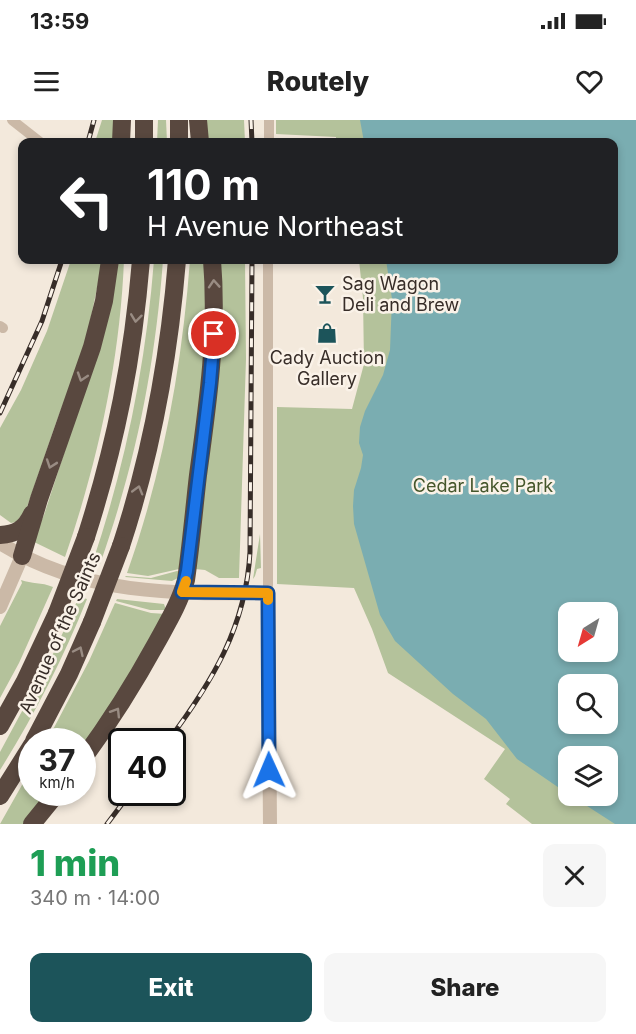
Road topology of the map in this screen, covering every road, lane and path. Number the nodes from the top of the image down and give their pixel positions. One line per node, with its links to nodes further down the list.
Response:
1 (12, 120): 7 (street)
2 (144, 120): 9 (highway)
3 (179, 120): 10 (highway)
4 (198, 120): 11 (highway)
5 (269, 120): 12 (street)
6 (122, 121): 8 (highway)
7 (35, 138)
8 (121, 138)
9 (144, 138)
10 (179, 138)
11 (200, 138)
12 (269, 138)
13 (109, 264): 18 (highway, one-way to 18)
14 (141, 264): 25 (highway, Avenue of the Saints, one-way to 25, bridge)
15 (177, 264): 26 (highway, Avenue of the Saints, one-way to 15, bridge)
16 (212, 264): 22 (highway, one-way to 16)
17 (268, 264): 23 (street)
18 (39, 499): 19 (highway); 21 (highway)
19 (0, 535)
20 (0, 543): 21 (street)
21 (22, 556): 22 (street); 24 (street)
22 (182, 592): 23 (street); 27 (highway, one-way to 22)
23 (268, 593): 32 (street)
24 (0, 607)
25 (0, 726)
26 (40, 728)
27 (96, 742)
28 (18, 767): 29 (highway)
29 (0, 796)
30 (47, 806): 31 (highway)
31 (32, 824)
32 (270, 824)

